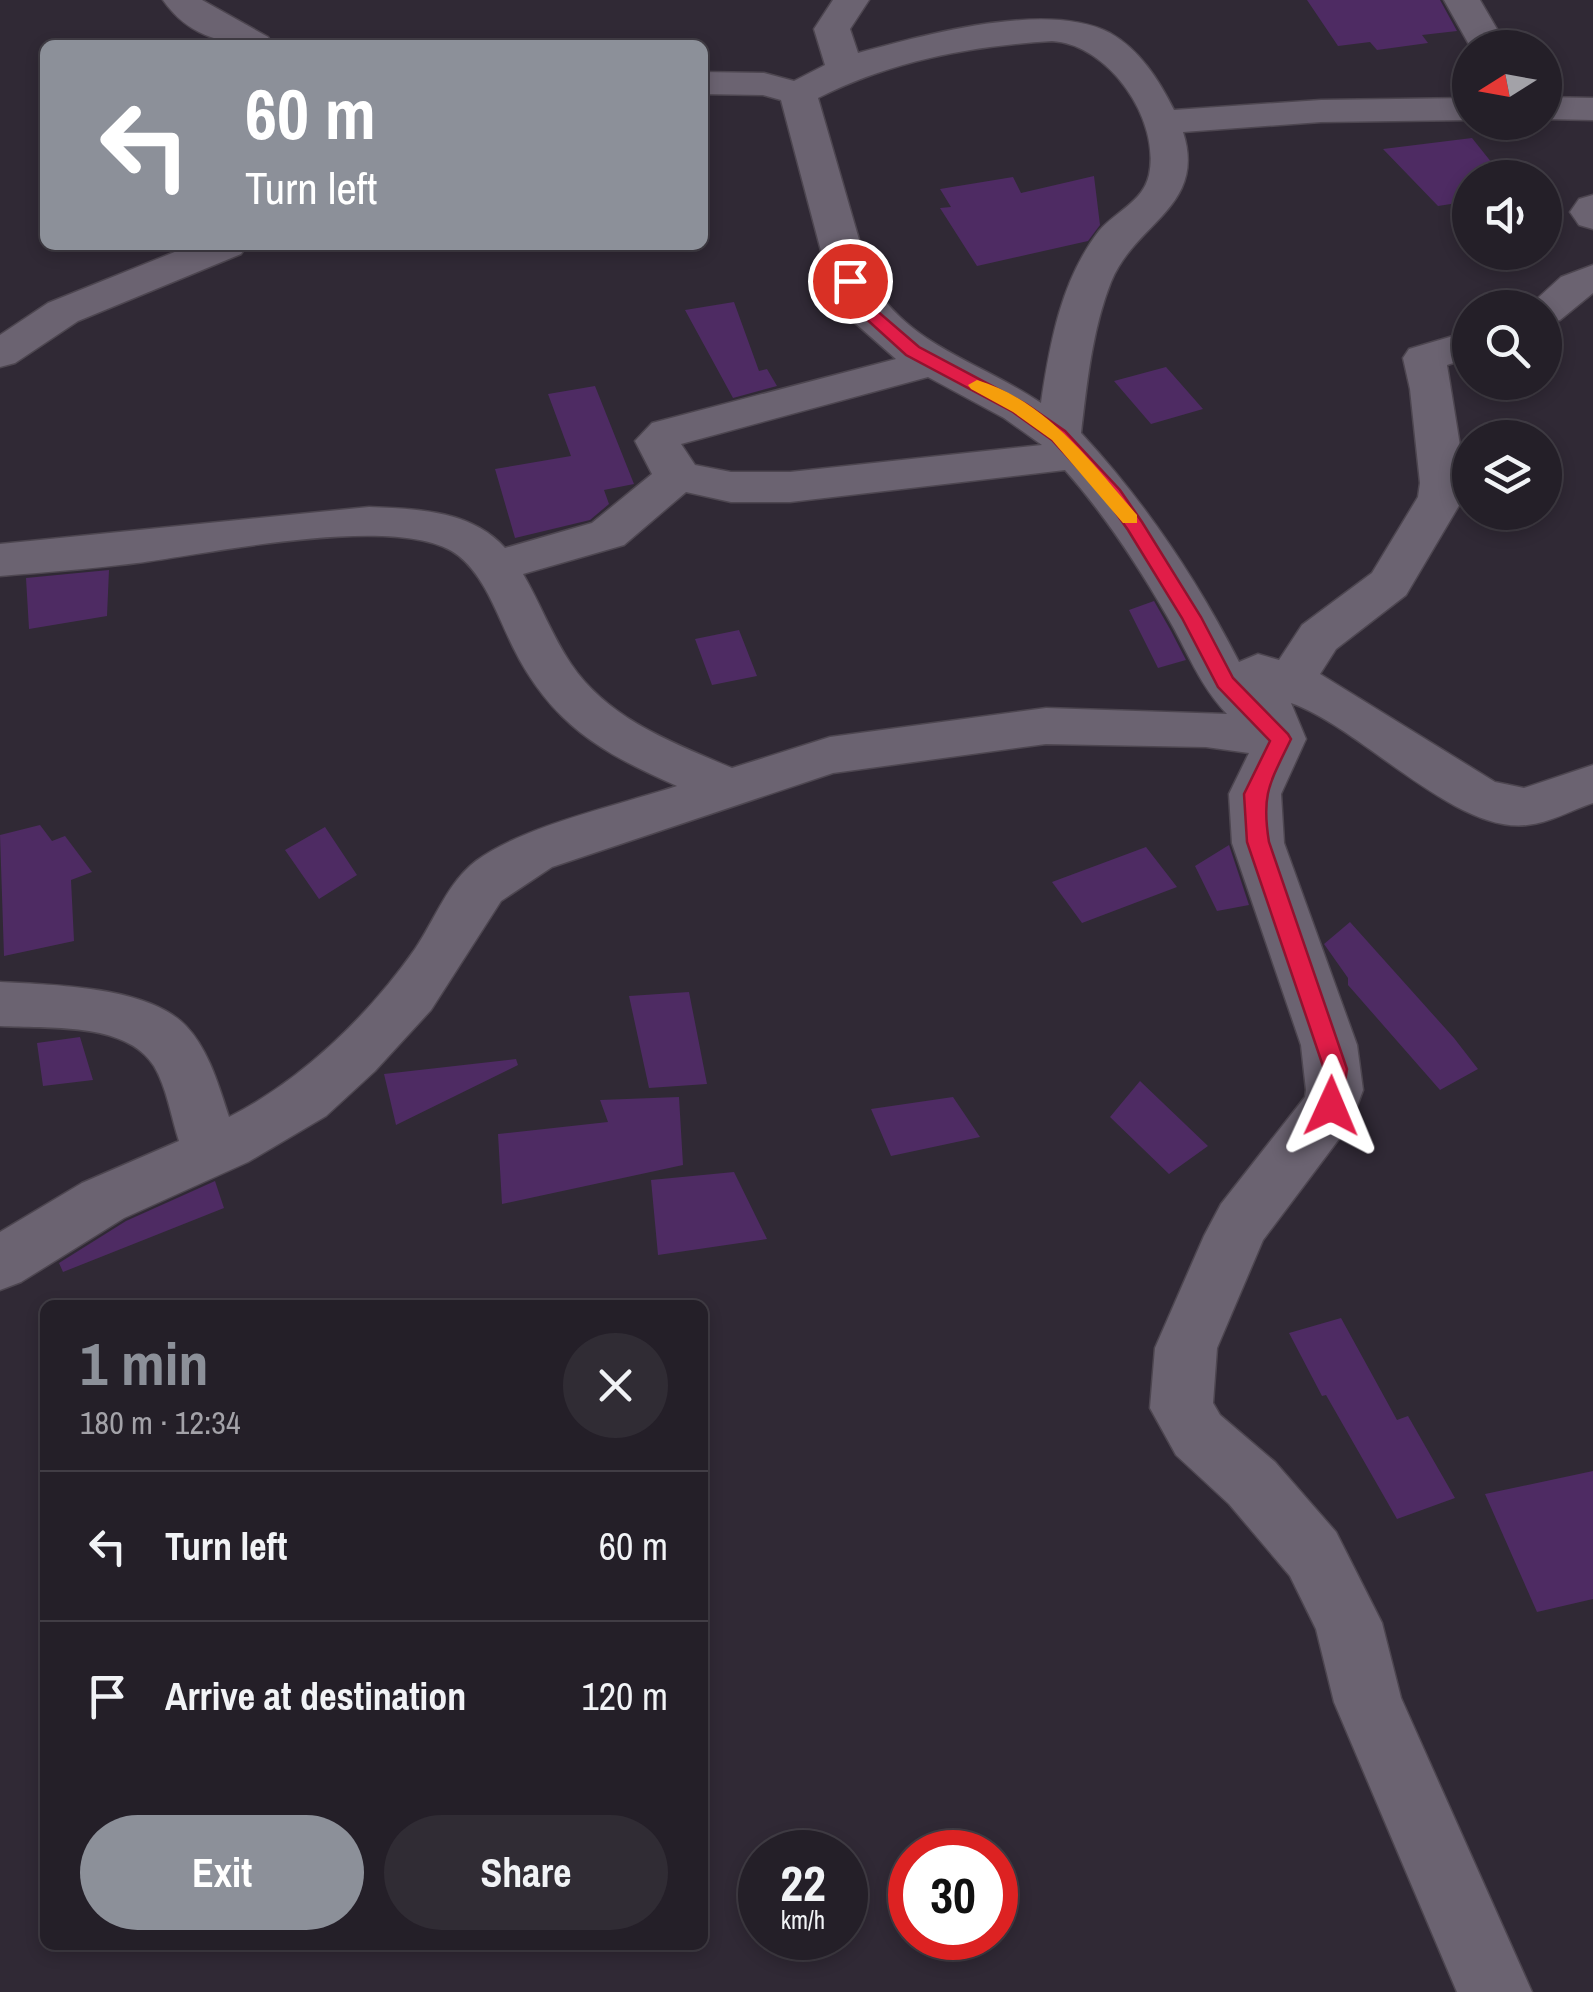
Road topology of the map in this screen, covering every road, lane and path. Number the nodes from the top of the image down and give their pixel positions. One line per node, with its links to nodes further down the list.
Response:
1 (181, 0): 5 (street)
2 (850, 0): 6 (street)
3 (1462, 0): 4 (street)
4 (1480, 30)
5 (246, 40)
6 (846, 69): 8 (street); 12 (street)
7 (708, 84): 8 (street)
8 (798, 93): 20 (street)
9 (1562, 108): 11 (street)
10 (1452, 109): 12 (street)
11 (1593, 109)
12 (1162, 122): 21 (street)
13 (1593, 207): 14 (street)
14 (1593, 218)
15 (215, 250): 19 (street)
16 (1593, 278): 17 (street)
17 (1562, 297)
18 (1452, 349): 26 (street)
19 (0, 354)
20 (934, 362): 21 (street); 22 (street)
21 (1067, 445): 22 (street); 25 (street)
22 (674, 475): 24 (street)
23 (0, 560): 24 (street)
24 (493, 567): 29 (street)
25 (1208, 654): 26 (street); 27 (street)
26 (1290, 680): 27 (street); 28 (street)
27 (1281, 739): 29 (street); 33 (street)
28 (1593, 784)
29 (728, 788): 31 (street)
30 (0, 1004): 31 (street)
31 (211, 1150): 32 (street)
32 (0, 1264)
33 (1496, 1992)

